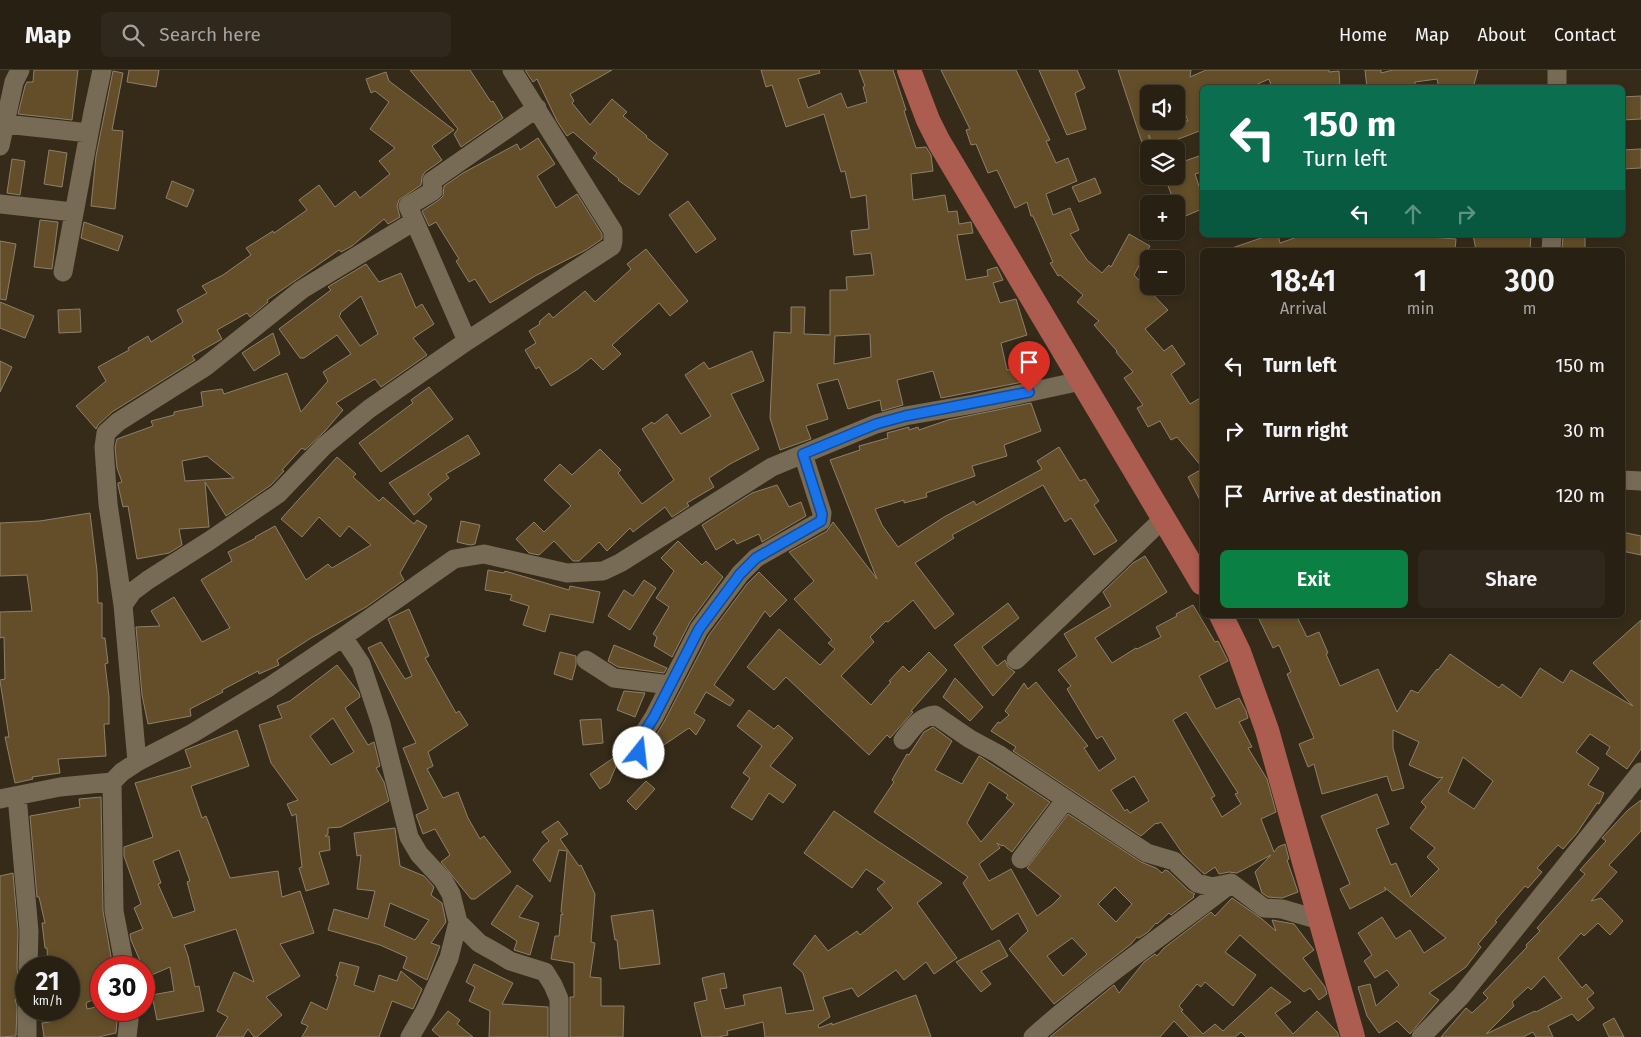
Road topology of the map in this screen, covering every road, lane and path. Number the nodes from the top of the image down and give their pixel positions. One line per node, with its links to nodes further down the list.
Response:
1 (20, 70): 9 (street)
2 (102, 70): 10 (street)
3 (512, 70): 8 (street)
4 (909, 70): 17 (main road)
5 (921, 70): 22 (main road)
6 (1557, 70): 7 (street)
7 (1556, 85)
8 (537, 108): 14 (street); 16 (street)
9 (5, 124): 10 (street); 11 (street)
10 (89, 133): 13 (street)
11 (0, 146)
12 (0, 204): 13 (street)
13 (74, 212): 15 (street)
14 (413, 222): 16 (street); 24 (street)
15 (63, 272)
16 (467, 341): 24 (street)
17 (1081, 381): 18 (street); 21 (main road)
18 (803, 454): 27 (street); 30 (street)
19 (1625, 480): 20 (street)
20 (1641, 481)
21 (1164, 518): 23 (main road); 29 (street)
22 (1200, 560)
23 (1200, 580)
24 (123, 605): 32 (street)
25 (1222, 618): 40 (main road)
26 (1234, 618): 52 (main road)
27 (343, 637): 32 (street); 41 (street)
28 (586, 660): 30 (street)
29 (1016, 660)
30 (670, 685): 33 (street)
31 (903, 740): 37 (street)
32 (137, 762): 35 (street)
33 (648, 767)
34 (1641, 772): 53 (street)
35 (112, 782): 36 (street); 43 (street)
36 (8, 798): 42 (street)
37 (1066, 799): 38 (street); 39 (street)
38 (1021, 859)
39 (1231, 883): 40 (street); 50 (street)
40 (1320, 920): 51 (main road)
41 (458, 922): 48 (street); 49 (street)
42 (28, 956)
43 (123, 956)
44 (28, 1021): 46 (street)
45 (129, 1021): 47 (street)
46 (27, 1037)
47 (127, 1037)
48 (410, 1037)
49 (559, 1037)
50 (1033, 1037)
51 (1353, 1037)
52 (1364, 1037)
53 (1421, 1037)

